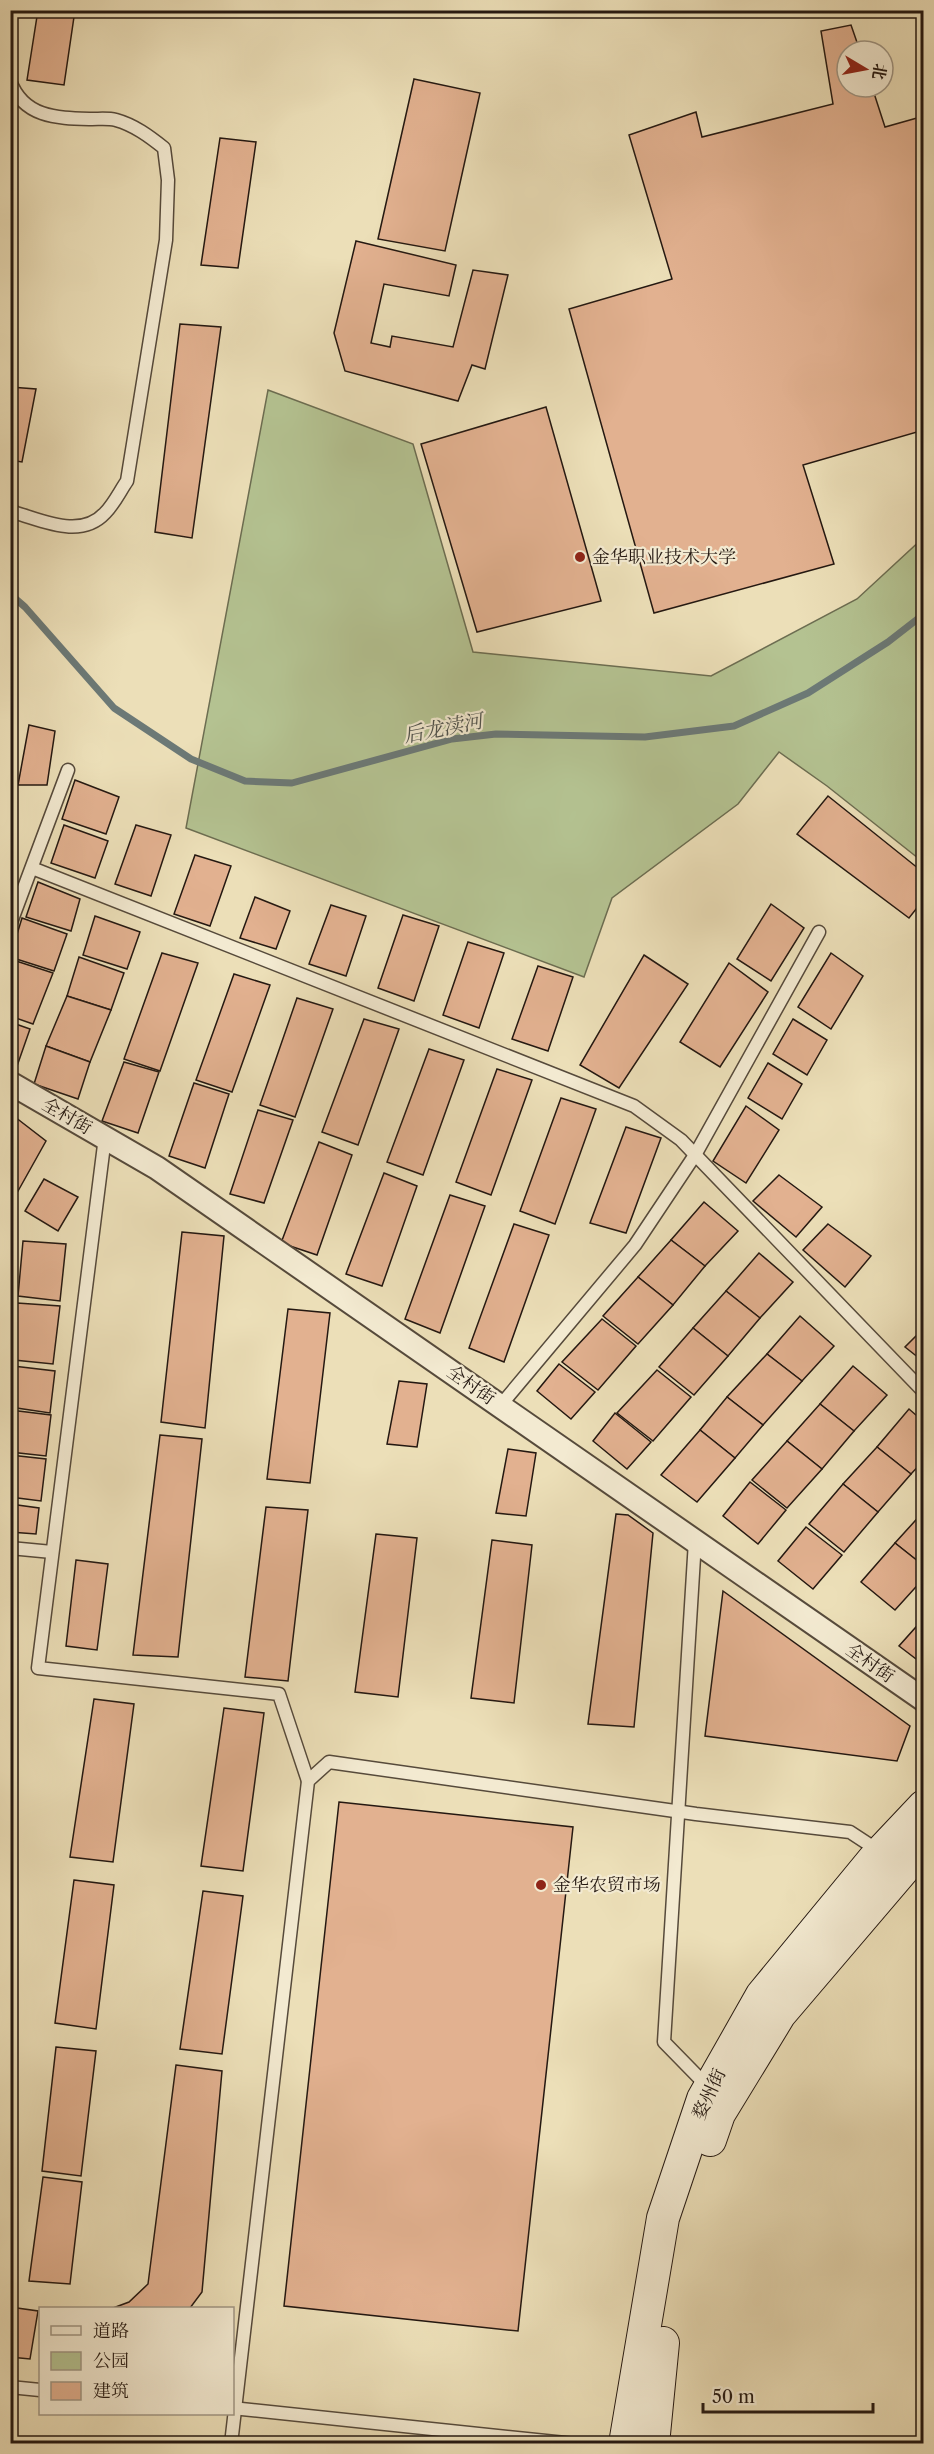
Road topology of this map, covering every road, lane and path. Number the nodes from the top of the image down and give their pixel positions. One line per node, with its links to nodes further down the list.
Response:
1 (10, 81): 2 (lane)
2 (10, 509)
3 (68, 770): 4 (lane)
4 (32, 868): 5 (lane); 9 (lane)
5 (10, 925)
6 (819, 932): 9 (lane)
7 (10, 1083): 8 (street, 全村街)
8 (105, 1137): 11 (street, 全村街); 14 (lane)
9 (695, 1155): 10 (lane); 11 (lane)
10 (924, 1392)
11 (501, 1406): 12 (street, 全村街)
12 (695, 1541): 15 (street, 全村街); 18 (lane)
13 (10, 1548): 14 (lane)
14 (52, 1552): 16 (lane)
15 (924, 1700)
16 (308, 1781): 18 (lane); 24 (lane)
17 (924, 1806): 20 (main road, 婺州街)
18 (680, 1811): 20 (lane); 21 (lane)
19 (924, 1845): 29 (main road, 婺州街)
20 (880, 1852): 21 (main road, 婺州街)
21 (709, 2088): 28 (main road, 婺州街)
22 (10, 2387): 23 (lane)
23 (39, 2390)
24 (234, 2408): 27 (lane)
25 (233, 2415): 26 (lane)
26 (231, 2444)
27 (575, 2444)
28 (625, 2444)
29 (652, 2444)

